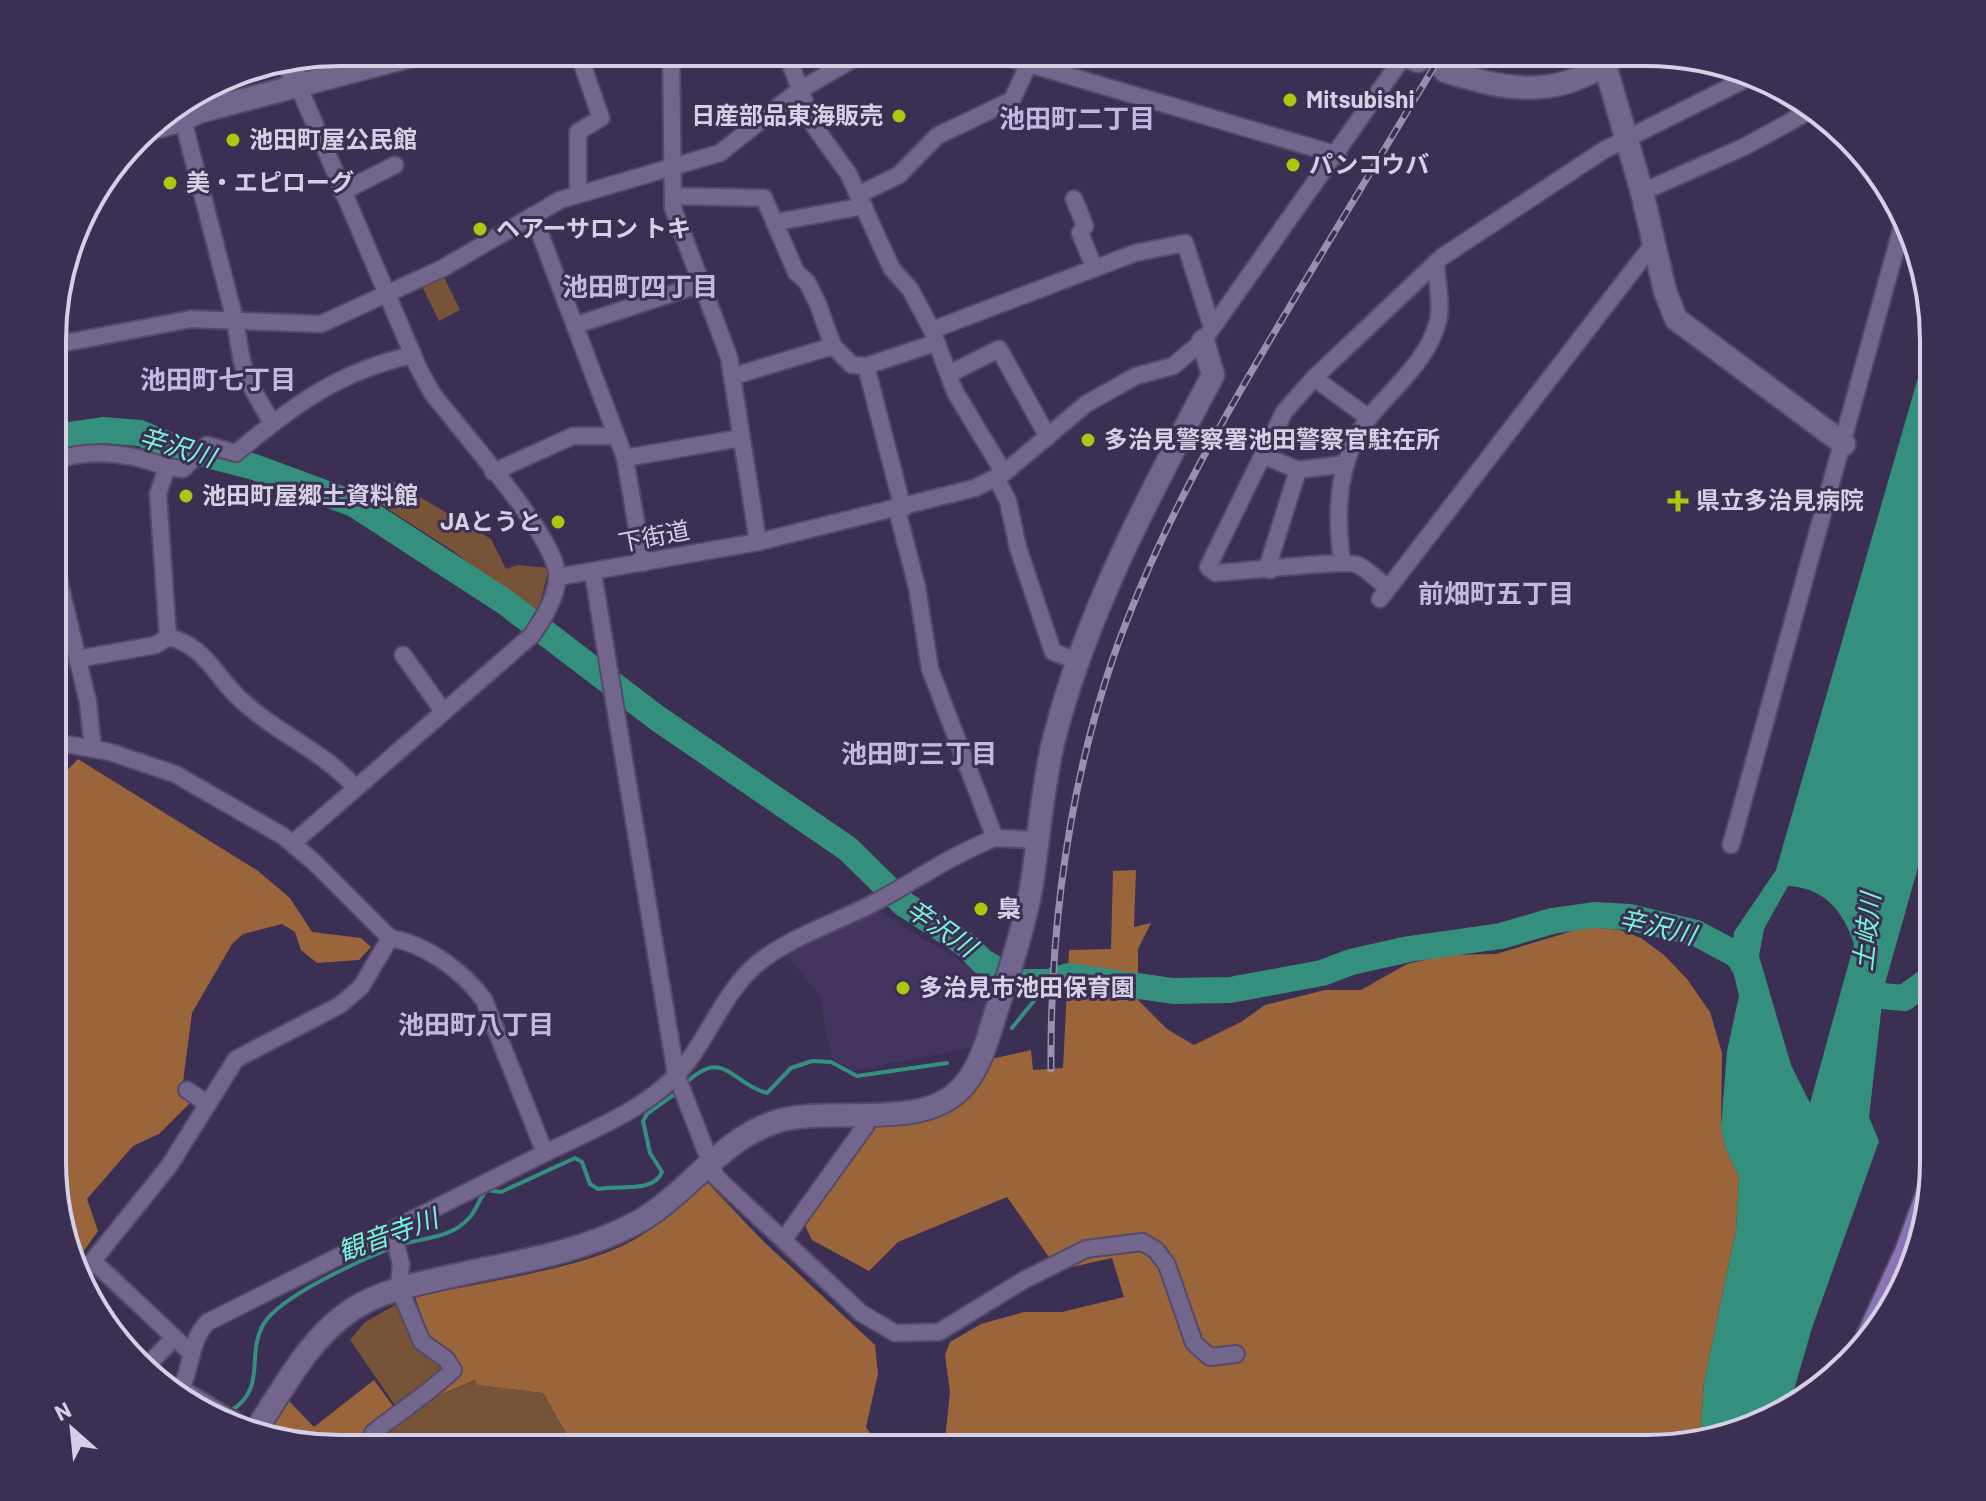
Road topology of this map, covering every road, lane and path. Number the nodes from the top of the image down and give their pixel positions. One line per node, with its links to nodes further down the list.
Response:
1 (368, 67): 14 (street)
2 (583, 67): 25 (street)
3 (671, 67): 22 (street)
4 (791, 67): 15 (street)
5 (839, 67): 15 (street)
6 (1027, 67): 28 (street)
7 (1035, 67): 20 (street)
8 (1398, 67): 20 (street, 下街道)
9 (1594, 67): 12 (street)
10 (1614, 67): 19 (street)
11 (292, 70): 14 (street)
12 (1445, 71)
13 (1738, 83): 19 (street)
14 (298, 85): 17 (street); 23 (street)
15 (798, 91): 22 (street); 28 (street)
16 (1802, 115): 24 (street)
17 (183, 120): 18 (street); 37 (street)
18 (174, 122)
19 (1627, 137): 24 (street); 33 (street)
20 (1338, 155): 39 (street, 下街道)
21 (395, 165): 23 (street)
22 (674, 166): 25 (street); 26 (street)
23 (342, 192): 36 (street)
24 (1642, 192): 32 (street)
25 (578, 194): 29 (street)
26 (673, 196): 30 (street); 35 (street)
27 (1074, 199): 34 (street)
28 (861, 200): 30 (street); 40 (street)
29 (533, 215): 36 (street); 38 (street)
30 (777, 222): 42 (street)
31 (1900, 236): 53 (street)
32 (1654, 243): 53 (street); 64 (street)
33 (1436, 266): 47 (street); 48 (street)
34 (1094, 267): 39 (street); 40 (street)
35 (701, 284): 38 (street); 46 (street)
36 (389, 293): 37 (street); 43 (street)
37 (235, 320): 41 (street); 49 (street)
38 (576, 325): 50 (street)
39 (1207, 334): 51 (street, 下街道); 73 (street)
40 (934, 336): 44 (street); 45 (street)
41 (66, 343)
42 (833, 346): 44 (street); 46 (street)
43 (413, 355): 49 (street); 60 (street)
44 (866, 366): 62 (street)
45 (949, 374): 51 (street); 61 (street)
46 (734, 376): 52 (street)
47 (1314, 378): 48 (street); 55 (street)
48 (1369, 418): 57 (street)
49 (272, 423): 58 (street)
50 (615, 436): 56 (street); 60 (street)
51 (1048, 437): 61 (street, 下街道)
52 (741, 438): 56 (street); 63 (street)
53 (1844, 444): 81 (street)
54 (66, 456): 58 (street)
55 (1264, 456): 59 (street); 66 (street)
56 (625, 458): 65 (street)
57 (1345, 464): 59 (street); 64 (street)
58 (167, 467): 70 (street)
59 (1298, 470): 66 (street)
60 (493, 472): 68 (street)
61 (1000, 475): 62 (street, 下街道); 73 (street)
62 (900, 509): 63 (street, 下街道); 78 (street)
63 (758, 542): 65 (street, 下街道)
64 (1342, 561): 66 (street)
65 (643, 563): 67 (street, 下街道)
66 (1270, 570)
67 (593, 573): 68 (street, 下街道); 83 (street)
68 (558, 577): 74 (street)
69 (66, 613): 72 (street)
70 (168, 637): 72 (street); 77 (street)
71 (403, 655): 74 (street)
72 (77, 659): 76 (street)
73 (1080, 662): 79 (street)
74 (443, 711): 77 (street)
75 (66, 744): 76 (street)
76 (93, 749): 80 (street)
77 (355, 787): 80 (street)
78 (995, 838): 79 (street); 83 (street)
79 (1039, 840): 86 (street)
80 (293, 843): 82 (street)
81 (1731, 845)
82 (390, 938): 85 (street); 87 (street)
83 (679, 1084): 87 (street); 88 (street)
84 (187, 1090): 85 (street)
85 (208, 1104): 91 (street)
86 (866, 1113): 88 (street); 89 (street)
87 (545, 1153): 90 (street)
88 (710, 1165): 89 (street); 93 (street)
89 (784, 1239): 96 (street)
90 (396, 1240): 93 (street); 95 (street)
91 (93, 1261): 92 (street); 94 (street)
92 (88, 1267)
93 (399, 1288): 99 (street); 100 (street)
94 (174, 1338): 95 (street); 97 (street)
95 (192, 1354): 98 (street)
96 (1236, 1354)
97 (152, 1361)
98 (182, 1385)
99 (261, 1423)
100 (373, 1433)

